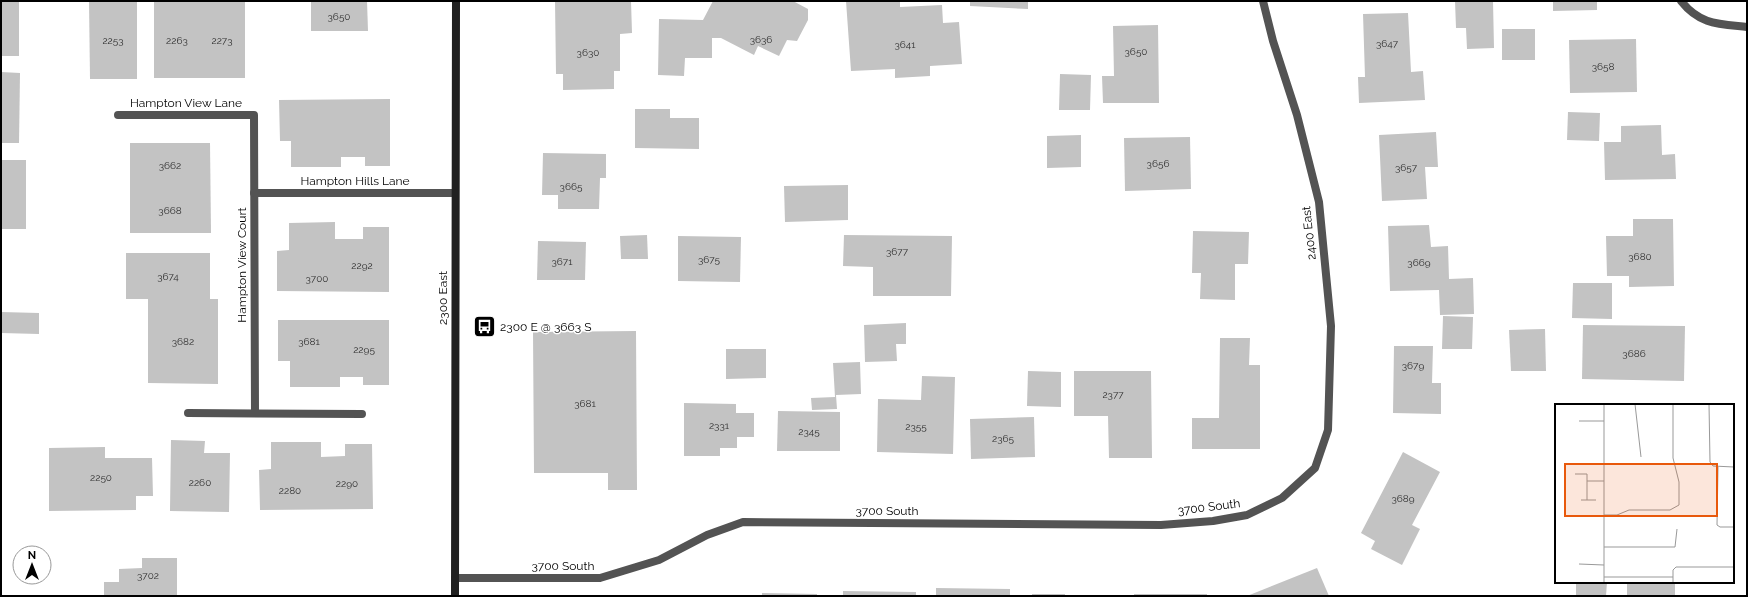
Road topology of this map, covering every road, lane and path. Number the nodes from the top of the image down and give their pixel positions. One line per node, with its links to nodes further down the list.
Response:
1 (456, 1): 8 (main road, 2300 East)
2 (1263, 1): 12 (street, 2400 East)
3 (1681, 1): 4 (street)
4 (1747, 26)
5 (118, 116): 6 (street, Hampton View Lane)
6 (254, 116): 7 (street, Hampton View Court)
7 (254, 193): 8 (street, Hampton Hills Lane); 10 (street, Hampton View Court)
8 (455, 193): 13 (main road, 2300 East)
9 (188, 414): 10 (street)
10 (255, 414): 11 (street)
11 (362, 414)
12 (1315, 468): 13 (street, 3700 South)
13 (455, 578): 14 (main road, 2300 East)
14 (455, 596)

